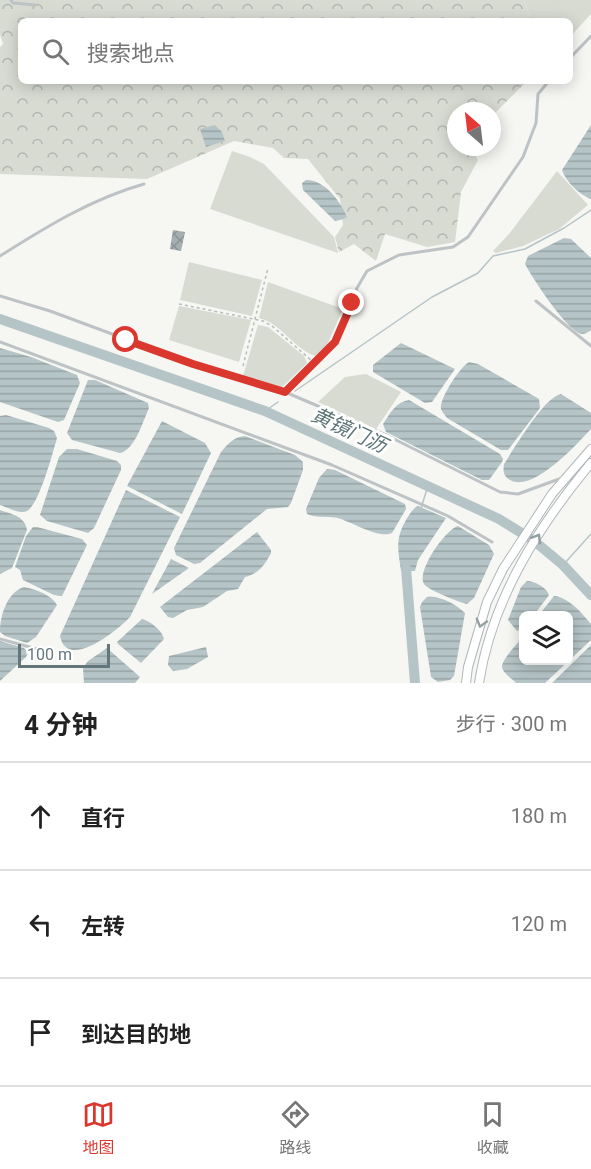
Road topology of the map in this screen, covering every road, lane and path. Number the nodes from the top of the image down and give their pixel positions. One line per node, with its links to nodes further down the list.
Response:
1 (11, 0): 2 (lane)
2 (36, 5)
3 (591, 36): 4 (lane)
4 (573, 54)
5 (546, 84): 17 (lane)
6 (144, 184): 7 (lane)
7 (0, 256)
8 (268, 268): 12 (path)
9 (0, 296): 17 (lane)
10 (536, 301): 14 (lane)
11 (179, 304): 12 (path)
12 (255, 319): 15 (path); 16 (path)
13 (0, 342): 23 (lane)
14 (591, 346)
15 (312, 362)
16 (243, 366)
17 (285, 392): 22 (lane)
18 (591, 449): 20 (main road)
19 (590, 465): 21 (main road)
20 (576, 467): 21 (lane); 22 (main road)
21 (583, 473): 27 (main road, one-way to 21)
22 (567, 476): 26 (main road, one-way to 26)
23 (492, 542)
24 (0, 639): 25 (lane)
25 (37, 649)
26 (466, 683)
27 (479, 683)

